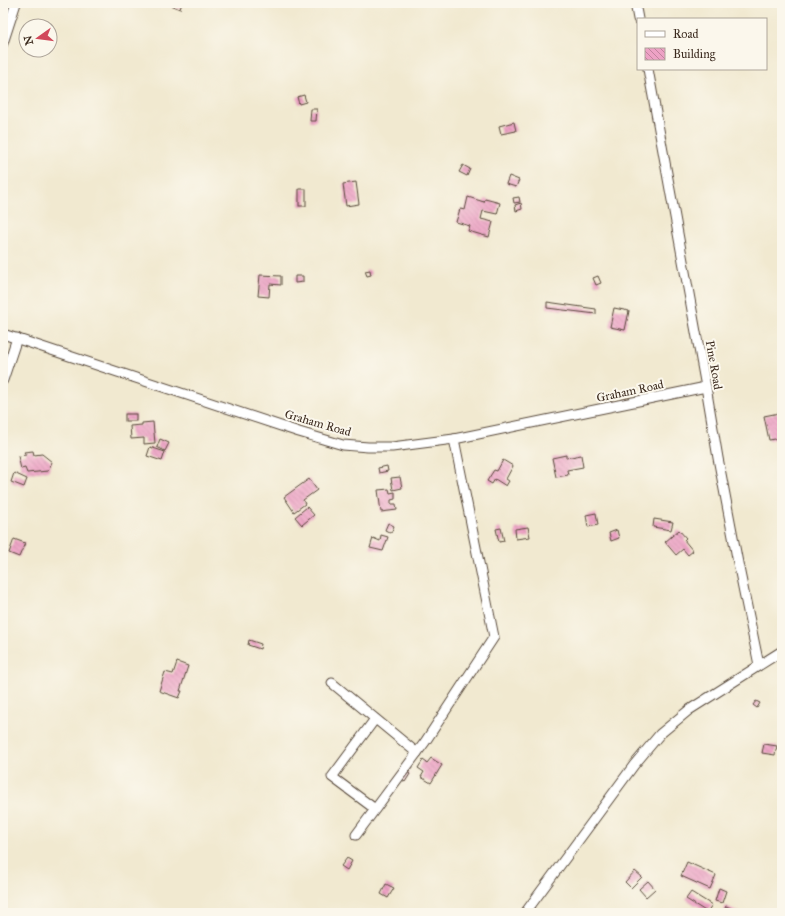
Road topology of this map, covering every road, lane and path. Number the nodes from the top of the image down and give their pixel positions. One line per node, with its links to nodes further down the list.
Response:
1 (16, 3): 4 (street)
2 (635, 3): 3 (street)
3 (638, 18)
4 (3, 43)
5 (648, 70): 9 (street, Pine Road)
6 (3, 334): 7 (street, Graham Road)
7 (17, 338): 8 (street); 10 (street, Graham Road)
8 (3, 380)
9 (706, 387): 10 (street, Graham Road); 12 (street, Pine Road)
10 (454, 439): 15 (street)
11 (782, 650): 12 (street)
12 (759, 665): 18 (street)
13 (332, 683): 14 (street)
14 (375, 718): 15 (street); 16 (street)
15 (417, 753): 16 (street)
16 (375, 809): 17 (street)
17 (356, 835)
18 (524, 913)

